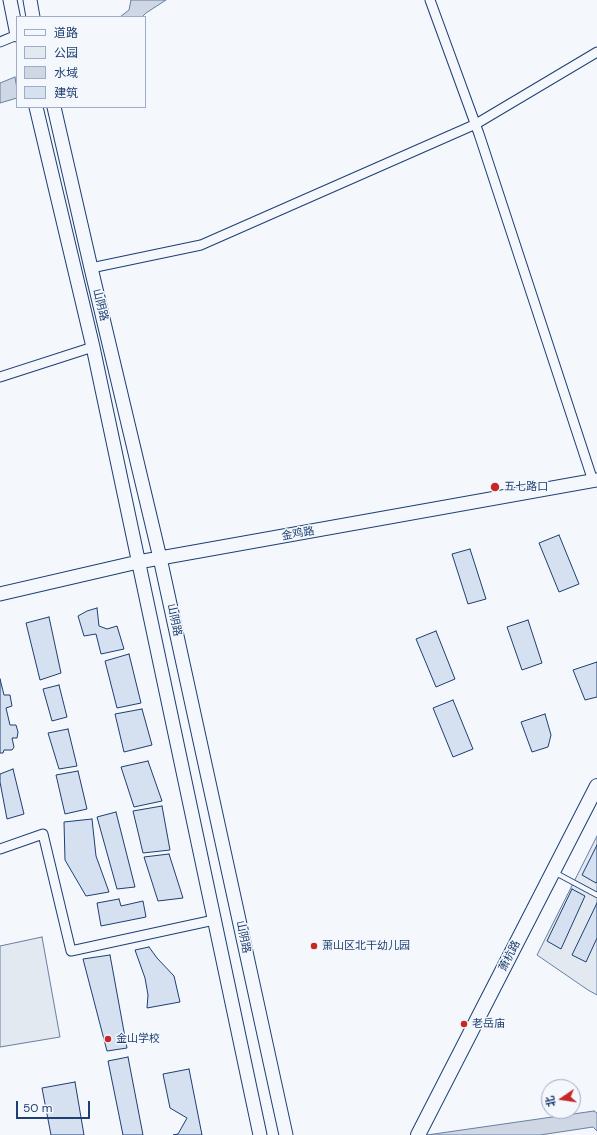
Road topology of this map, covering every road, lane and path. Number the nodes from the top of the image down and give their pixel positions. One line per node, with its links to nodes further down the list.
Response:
1 (10, 0): 5 (main road)
2 (30, 0): 4 (main road)
3 (430, 0): 11 (street)
4 (33, 16)
5 (16, 30)
6 (16, 35): 7 (street)
7 (0, 42)
8 (597, 52): 11 (street)
9 (36, 108): 13 (main road, 山阴路)
10 (55, 112): 12 (main road, 山阴路)
11 (476, 124): 12 (street); 15 (street)
12 (91, 268): 16 (main road, 山阴路)
13 (93, 347): 14 (street); 17 (main road, 山阴路)
14 (0, 377)
15 (595, 480): 16 (main road, 金鸡路)
16 (160, 558): 17 (main road, 金鸡路); 26 (main road, 山阴路)
17 (138, 562): 18 (main road, 金鸡路); 23 (main road, 山阴路)
18 (0, 594)
19 (597, 786): 21 (main road, 萧杭路)
20 (0, 849): 23 (street)
21 (553, 871): 22 (lane); 24 (main road, 萧杭路)
22 (597, 895)
23 (214, 920): 25 (main road, 山阴路)
24 (420, 1130)
25 (260, 1135)
26 (286, 1135)

